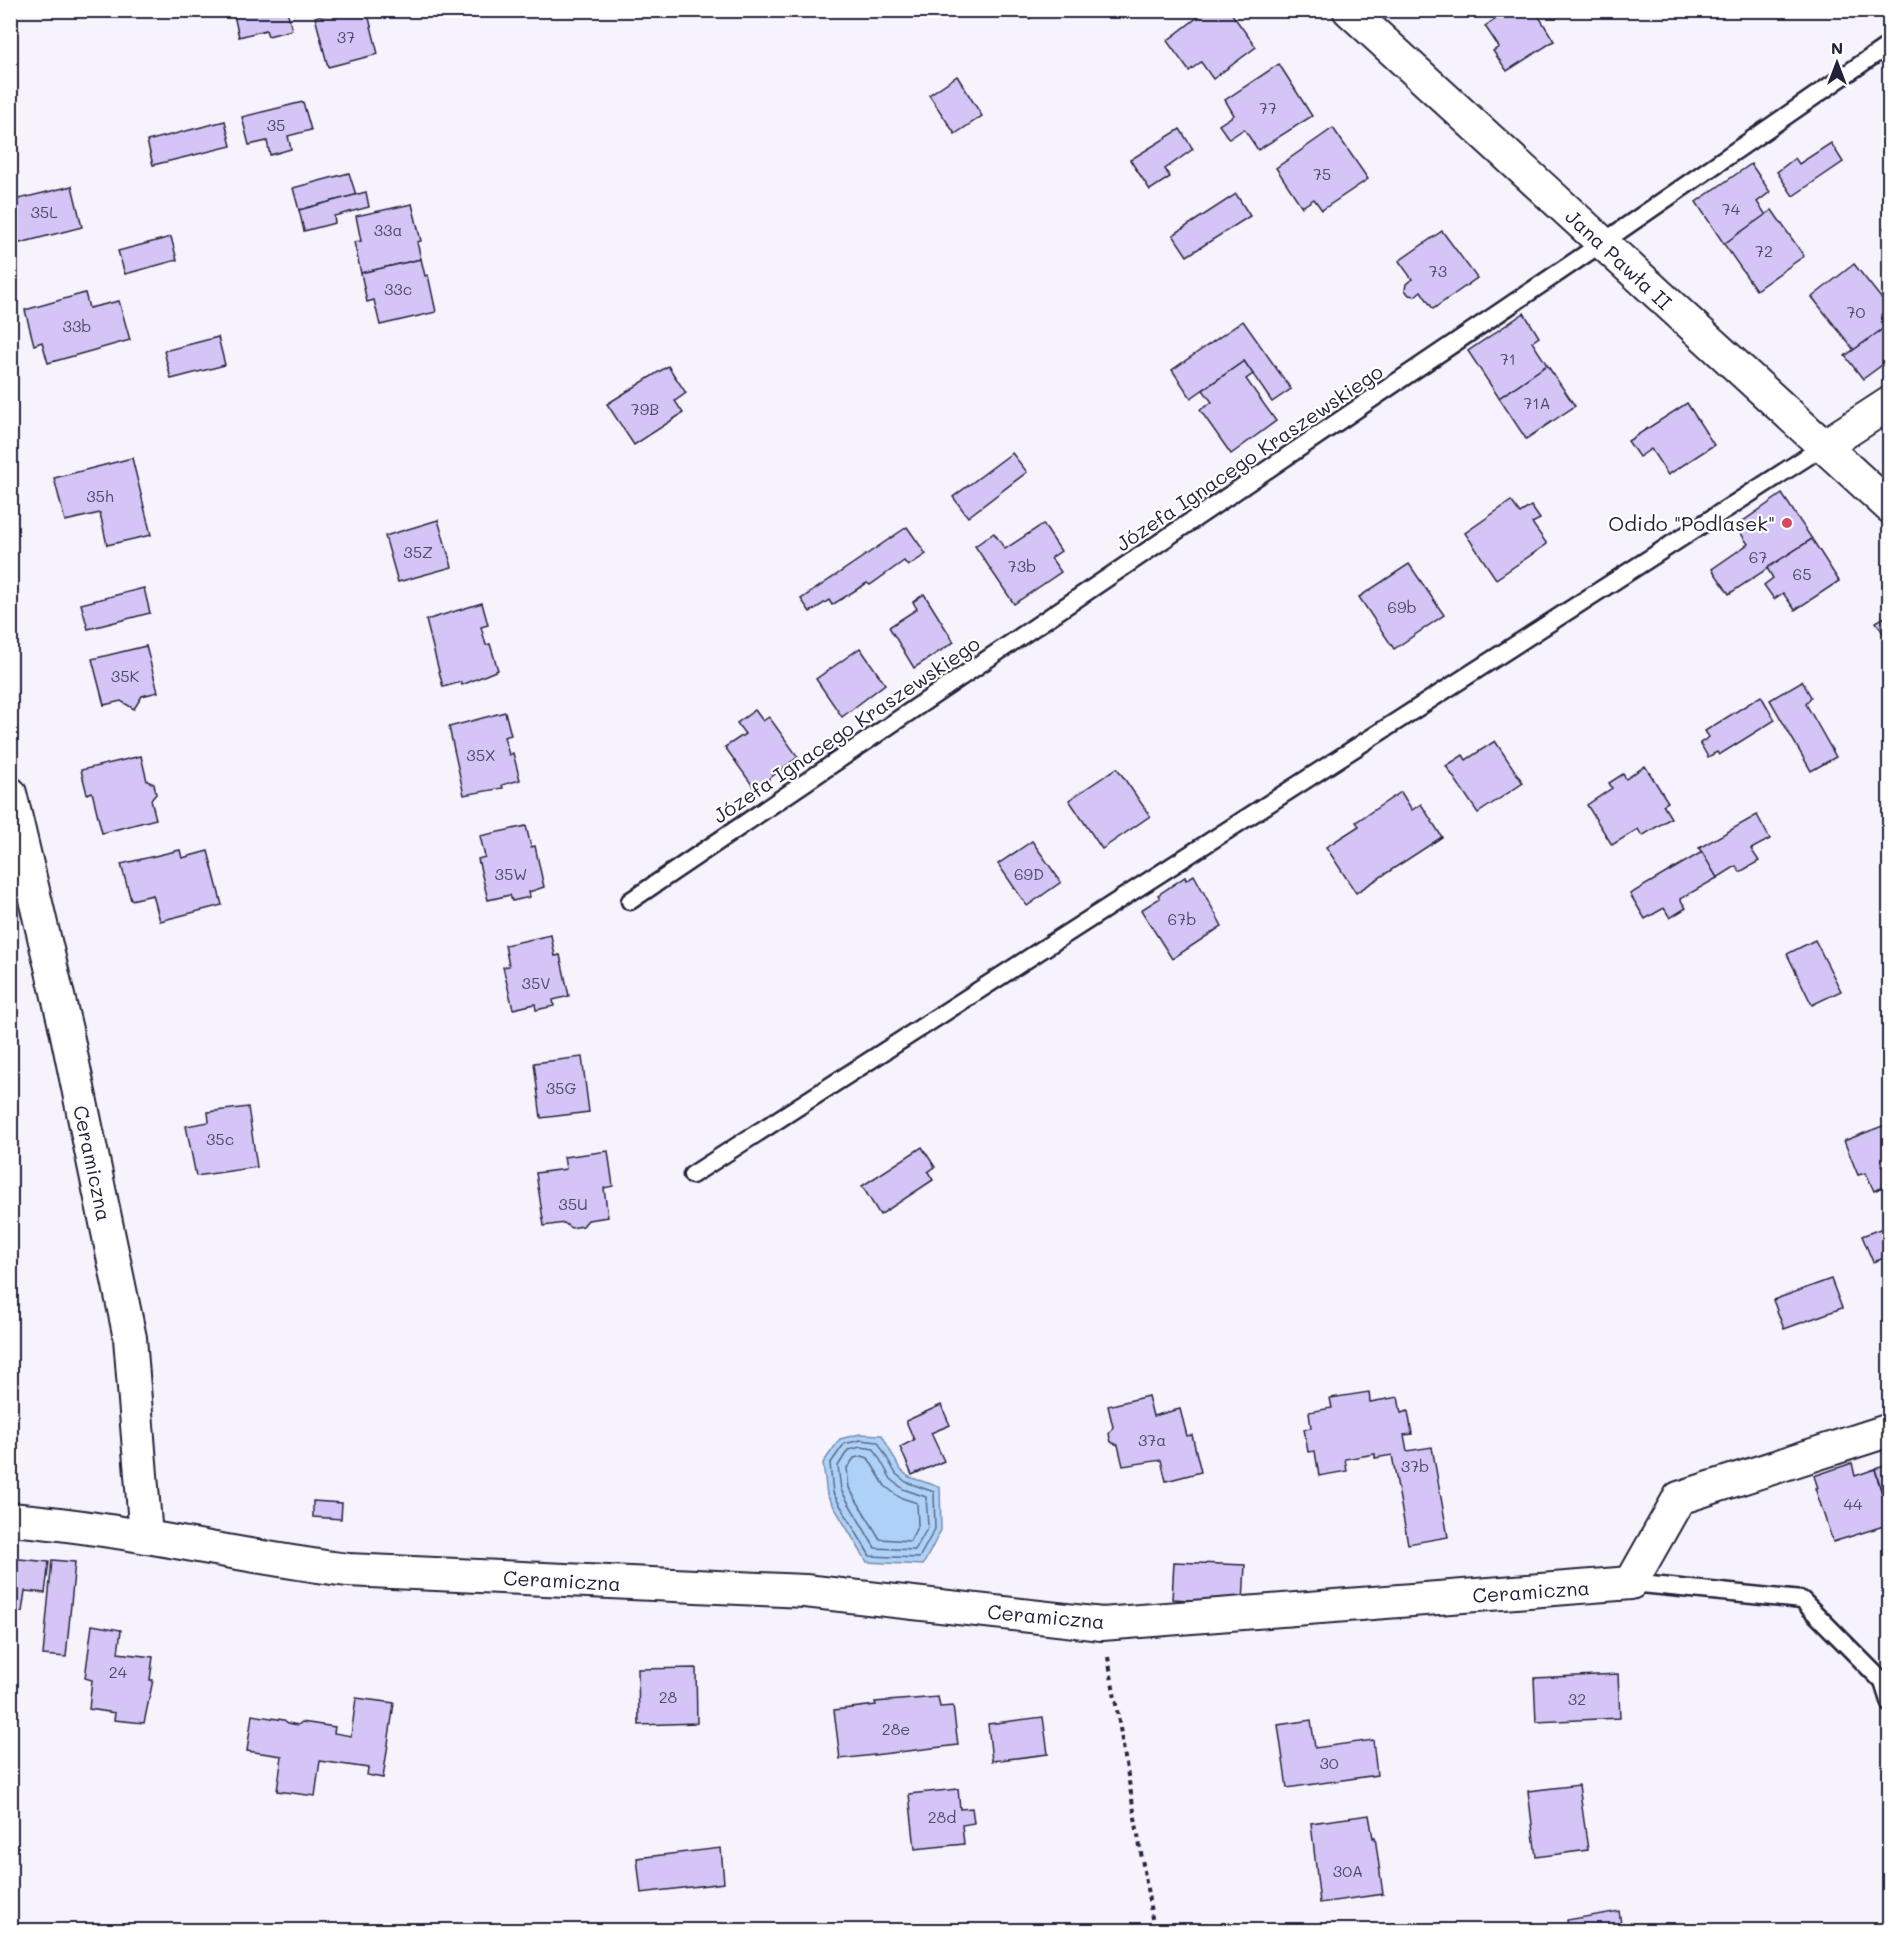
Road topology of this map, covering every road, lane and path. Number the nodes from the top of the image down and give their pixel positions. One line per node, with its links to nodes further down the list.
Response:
1 (1349, 10): 3 (street, Jana Pawła II)
2 (1890, 44): 3 (lane, Józefa Ignacego Kraszewskiego)
3 (1602, 243): 5 (street, Jana Pawła II); 8 (lane, Józefa Ignacego Kraszewskiego)
4 (1890, 403): 5 (street)
5 (1824, 446): 6 (street, Jana Pawła II); 9 (lane)
6 (1890, 507)
7 (10, 793): 12 (street, Ceramiczna)
8 (630, 902)
9 (692, 1175)
10 (1890, 1430): 13 (street)
11 (10, 1519): 12 (street, Ceramiczna)
12 (146, 1537): 14 (street, Ceramiczna)
13 (1630, 1583): 14 (street, Ceramiczna); 15 (lane)
14 (1102, 1624): 16 (path)
15 (1890, 1704)
16 (1154, 1930)

